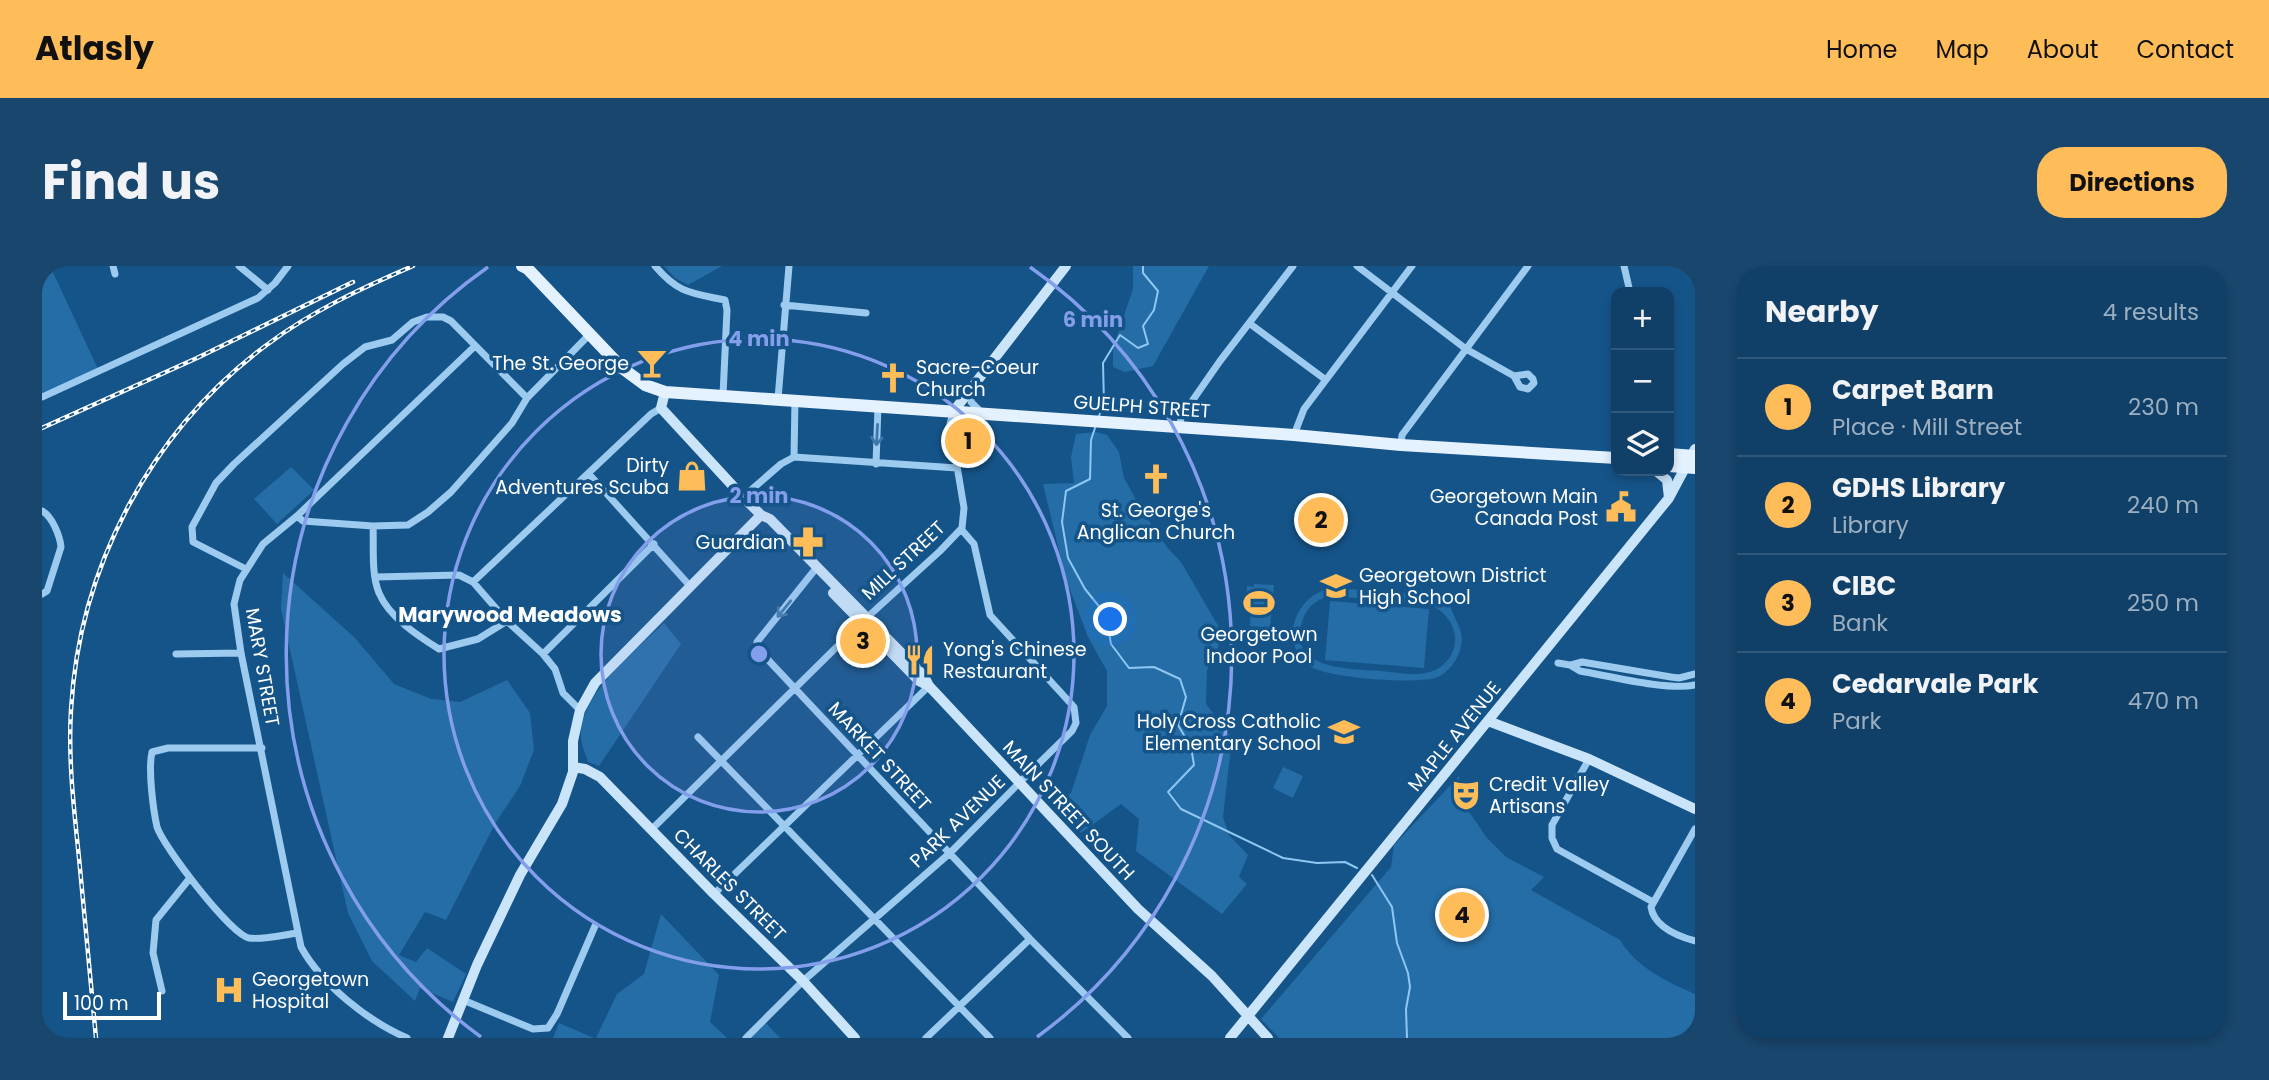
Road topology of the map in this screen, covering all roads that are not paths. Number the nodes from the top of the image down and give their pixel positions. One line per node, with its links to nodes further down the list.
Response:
1 (240, 266): 13 (street)
2 (288, 266): 13 (street)
3 (655, 266): 25 (street)
4 (789, 266): 15 (street)
5 (1066, 266): 23 (main road)
6 (1293, 266): 17 (street)
7 (1357, 266): 14 (street)
8 (1412, 266): 14 (street)
9 (1528, 266): 20 (street)
10 (1624, 266): 12 (street)
11 (526, 267): 18 (main road)
12 (1629, 287)
13 (268, 290): 26 (street)
14 (1391, 293): 20 (street); 22 (street)
15 (784, 305): 16 (street); 28 (street)
16 (866, 313)
17 (1249, 324): 22 (street); 34 (street)
18 (590, 334): 24 (main road); 27 (street)
19 (475, 346): 27 (street); 50 (street, MARY STREET); 54 (street)
20 (1466, 349): 21 (street); 36 (street)
21 (1514, 376)
22 (1326, 380): 35 (street)
23 (972, 385): 32 (main road); 33 (street)
24 (665, 392): 25 (main road, GUELPH STREET); 31 (main road)
25 (723, 395): 28 (main road, GUELPH STREET)
26 (42, 397)
27 (527, 398): 51 (street)
28 (778, 399): 29 (main road, GUELPH STREET)
29 (795, 400): 30 (main road, GUELPH STREET); 38 (street)
30 (878, 406): 32 (main road, GUELPH STREET); 41 (street, one-way to 41)
31 (661, 408): 44 (street); 46 (main road, MAIN STREET SOUTH)
32 (953, 412): 33 (main road, GUELPH STREET); 43 (street, MILL STREET)
33 (982, 414): 34 (main road, GUELPH STREET)
34 (1180, 428): 35 (main road, GUELPH STREET)
35 (1294, 435): 36 (main road, GUELPH STREET)
36 (1401, 445): 39 (main road, GUELPH STREET)
37 (1674, 455): 40 (main road)
38 (794, 457): 41 (street); 46 (street)
39 (1611, 458)
40 (1693, 459): 42 (main road); 47 (main road, MAPLE AVENUE)
41 (876, 464): 43 (street)
42 (1674, 465)
43 (957, 468): 52 (street, MILL STREET)
44 (589, 474): 53 (street); 57 (street)
45 (1662, 476): 47 (main road)
46 (743, 497): 49 (main road, MAIN STREET SOUTH)
47 (1669, 498): 72 (main road, MAPLE AVENUE)
48 (42, 511): 59 (street)
49 (761, 515): 55 (main road, MAIN STREET SOUTH); 58 (main road)
50 (296, 516): 51 (street); 54 (street, MARY STREET)
51 (373, 526): 56 (street)
52 (961, 529): 61 (street, MILL STREET); 79 (street, PARK AVENUE)
53 (654, 544): 58 (street); 64 (street)
54 (246, 569): 62 (street, MARY STREET)
55 (815, 570): 61 (main road, MAIN STREET SOUTH); 70 (street, MARKET STREET, one-way to 70)
56 (376, 577): 57 (street); 60 (street)
57 (473, 582): 60 (street)
58 (690, 586): 71 (main road)
59 (42, 594)
60 (507, 621): 64 (street)
61 (864, 621): 69 (main road, MAIN STREET SOUTH); 70 (street, MILL STREET)
62 (242, 653): 63 (street); 74 (street, MARY STREET)
63 (176, 654)
64 (543, 654): 71 (street)
65 (1558, 663): 67 (street)
66 (1695, 674): 67 (street)
67 (1656, 679): 68 (street)
68 (1695, 685)
69 (929, 686): 75 (street); 79 (main road, MAIN STREET SOUTH)
70 (794, 689): 75 (street, MARKET STREET); 76 (street, MILL STREET)
71 (580, 710): 78 (main road)
72 (1488, 721): 77 (main road); 97 (main road, MAPLE AVENUE)
73 (698, 737): 76 (street)
74 (262, 748): 85 (street); 90 (street, MARY STREET)
75 (857, 756): 81 (street); 84 (street, MARKET STREET)
76 (722, 759): 81 (street); 82 (street, MILL STREET)
77 (1589, 759): 80 (main road); 87 (street)
78 (573, 767): 82 (main road, CHARLES STREET); 95 (main road)
79 (1020, 782): 84 (street, PARK AVENUE); 97 (main road, MAIN STREET SOUTH)
80 (1695, 810)
81 (784, 825): 86 (street); 88 (street)
82 (652, 829): 86 (main road, CHARLES STREET)
83 (1695, 829): 87 (street)
84 (950, 853): 88 (street, PARK AVENUE); 91 (street, MARKET STREET)
85 (190, 878): 90 (street); 94 (street)
86 (714, 894): 93 (main road, CHARLES STREET)
87 (1653, 902): 92 (street)
88 (876, 918): 93 (street, PARK AVENUE); 96 (street)
89 (595, 926): 95 (street)
90 (297, 933): 98 (street, MARY STREET)
91 (1030, 939): 96 (street); 104 (street, MARKET STREET)
92 (1695, 941)
93 (803, 981): 100 (street, PARK AVENUE); 101 (main road, CHARLES STREET)
94 (162, 991)
95 (463, 1000): 99 (main road)
96 (958, 1006): 102 (street); 103 (street)
97 (1248, 1017): 105 (main road, MAPLE AVENUE); 106 (main road, MAIN STREET SOUTH)
98 (407, 1038)
99 (448, 1038)
100 (746, 1038)
101 (855, 1038)
102 (926, 1038)
103 (990, 1038)
104 (1128, 1038)
105 (1230, 1038)
106 (1268, 1038)

